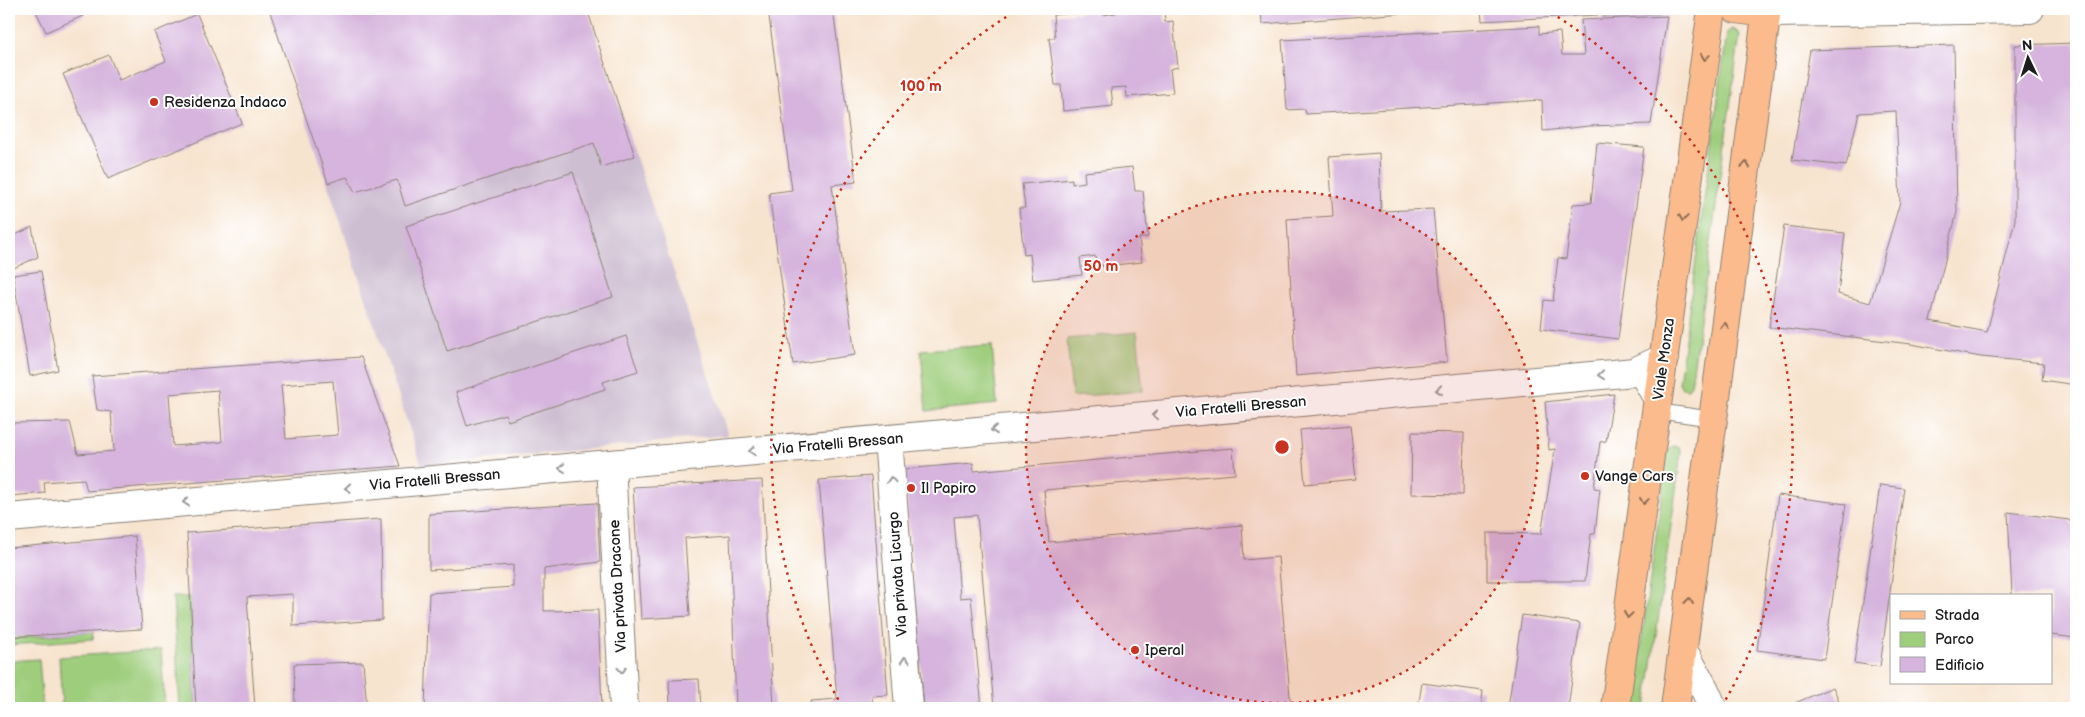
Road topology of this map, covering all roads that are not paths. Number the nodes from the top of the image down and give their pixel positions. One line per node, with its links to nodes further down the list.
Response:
1 (1712, 9): 5 (main road, Viale Monza, one-way to 5)
2 (1736, 9): 4 (main road)
3 (2030, 9): 4 (street)
4 (1767, 11): 8 (main road, one-way to 4)
5 (1664, 358): 6 (street, Via Fratelli Bressan); 7 (main road, Viale Monza)
6 (1634, 372): 7 (lane); 9 (street, Via Fratelli Bressan, one-way to 9)
7 (1656, 411): 8 (lane); 15 (main road, Viale Monza, one-way to 15)
8 (1713, 419): 12 (main road, one-way to 8)
9 (888, 439): 10 (street, Via Fratelli Bressan, one-way to 10); 14 (street, Via privata Licurgo, one-way to 9)
10 (611, 464): 11 (street, Via Fratelli Bressan, one-way to 11); 13 (street, Via privata Dracone, one-way to 13)
11 (9, 518)
12 (1683, 650): 16 (main road); 17 (street)
13 (624, 708)
14 (909, 708)
15 (1615, 708)
16 (1674, 708)
17 (1713, 708)

